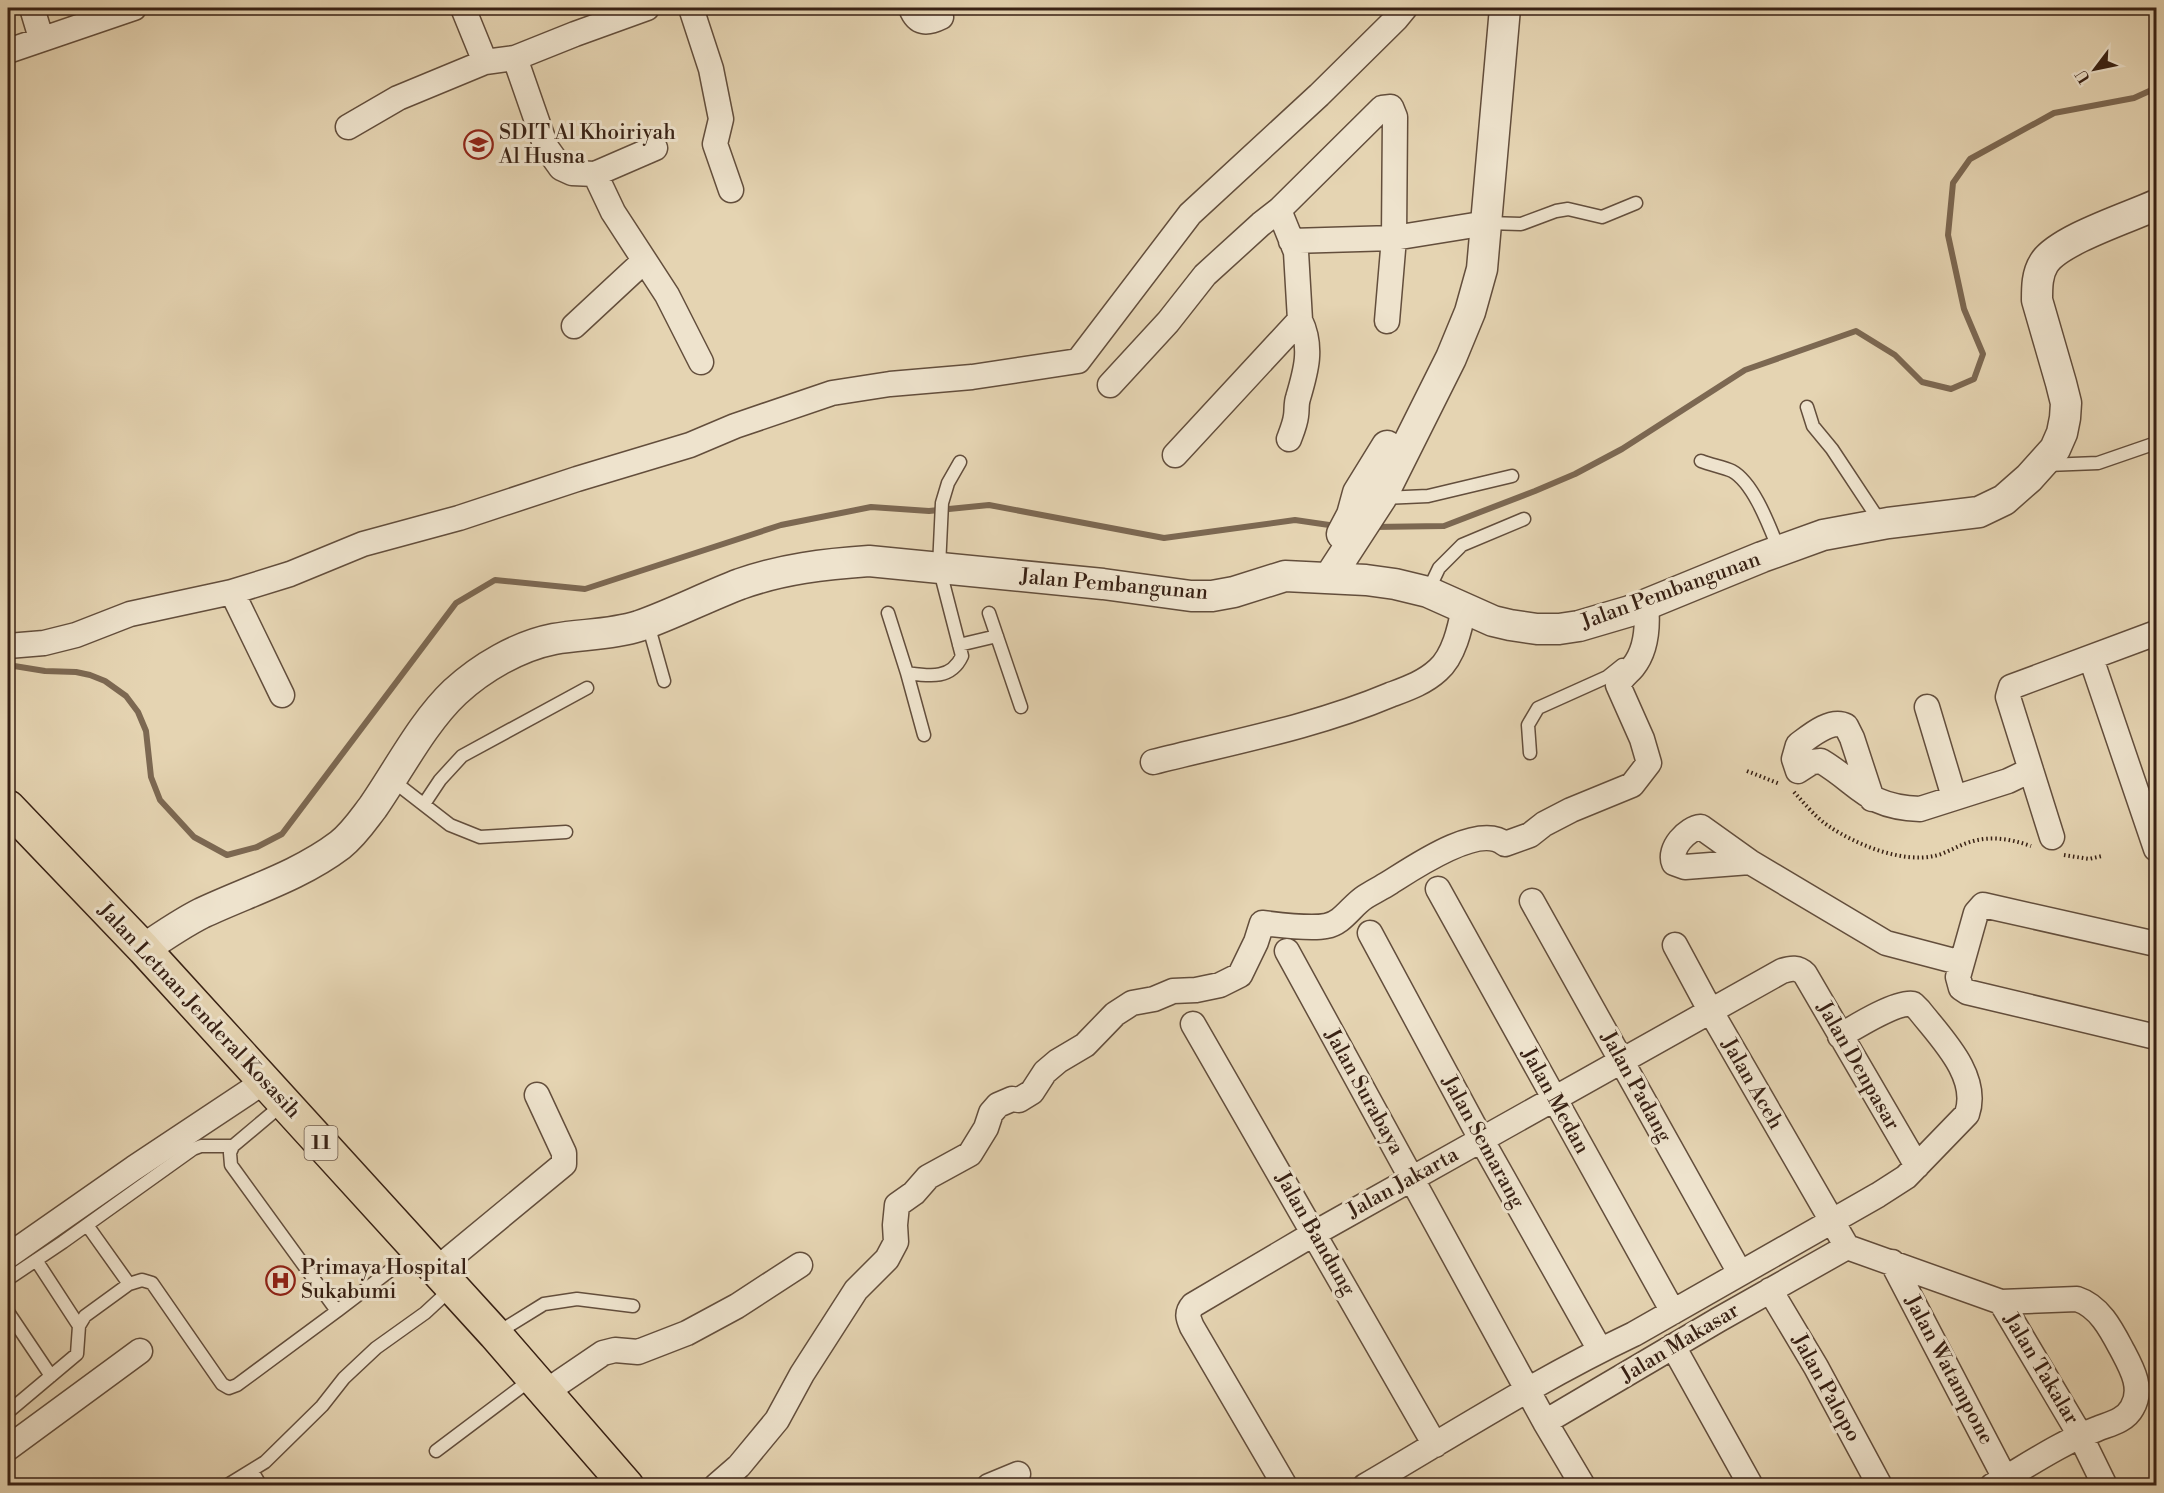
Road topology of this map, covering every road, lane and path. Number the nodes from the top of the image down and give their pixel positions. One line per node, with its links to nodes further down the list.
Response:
1 (32, 8): 11 (street)
2 (134, 8): 11 (street)
3 (463, 8): 14 (street)
4 (647, 8): 13 (street)
5 (691, 8): 18 (street)
6 (911, 8): 10 (street)
7 (1405, 8): 45 (street)
8 (1488, 8): 22 (street)
9 (1505, 8): 22 (street)
10 (941, 17)
11 (41, 38): 12 (street)
12 (8, 51)
13 (515, 58): 14 (street); 17 (street)
14 (485, 62): 15 (street)
15 (348, 127)
16 (656, 148): 17 (street)
17 (595, 174): 25 (street)
18 (731, 190)
19 (1636, 203): 22 (lane)
20 (2157, 205): 37 (street, Jalan Pembangunan)
21 (1279, 210): 23 (street); 24 (street); 30 (street)
22 (1479, 224): 23 (street); 39 (street)
23 (1394, 238): 24 (street); 27 (street)
24 (1291, 241): 26 (street)
25 (644, 261): 28 (street); 29 (street)
26 (1300, 321): 32 (street); 34 (street)
27 (1387, 321)
28 (574, 326)
29 (701, 362)
30 (1110, 385)
31 (1807, 407): 41 (lane)
32 (1289, 439)
33 (2157, 443): 37 (lane)
34 (1175, 455)
35 (1701, 461): 42 (lane)
36 (960, 462): 44 (lane)
37 (2042, 465): 41 (street, Jalan Pembangunan)
38 (1512, 476): 39 (lane)
39 (1364, 507): 43 (street)
40 (1524, 519): 46 (lane)
41 (1881, 524): 42 (street, Jalan Pembangunan)
42 (1779, 550): 47 (street, Jalan Pembangunan)
43 (1332, 564): 44 (street, Jalan Pembangunan); 46 (street, Jalan Pembangunan)
44 (939, 567): 51 (street, Jalan Pembangunan); 54 (lane)
45 (232, 592): 55 (street); 60 (street)
46 (1428, 592): 48 (street, Jalan Pembangunan)
47 (1643, 605): 48 (street, Jalan Pembangunan); 64 (lane); 137 (street)
48 (1464, 608): 65 (street)
49 (888, 613): 57 (lane)
50 (989, 613): 53 (lane)
51 (647, 622): 58 (lane); 68 (street, Jalan Pembangunan)
52 (2157, 633): 56 (street)
53 (997, 636): 54 (lane); 61 (lane)
54 (960, 645): 57 (lane)
55 (8, 646)
56 (2091, 658): 66 (street); 75 (street)
57 (907, 673): 63 (lane)
58 (664, 681)
59 (588, 688): 71 (lane)
60 (282, 695)
61 (1021, 707)
62 (1927, 707): 69 (street)
63 (924, 735)
64 (1530, 753)
65 (1153, 762)
66 (2031, 770): 69 (street); 74 (street)
67 (1747, 771): 74 (path)
68 (392, 780): 71 (lane); 83 (street, Jalan Pembangunan)
69 (1954, 797): 70 (street)
70 (1872, 799)
71 (424, 804): 73 (lane)
72 (8, 807): 83 (highway, Jalan Letnan Jenderal Kosasih / 11)
73 (566, 832)
74 (2047, 846): 76 (path)
75 (2157, 849)
76 (2102, 856)
77 (1750, 862): 85 (street)
78 (1438, 890): 94 (street, Jalan Medan)
79 (1532, 902): 91 (street, Jalan Padang)
80 (1370, 933): 95 (street, Jalan Semarang)
81 (2157, 944): 85 (street)
82 (1676, 945): 87 (street, Jalan Aceh)
83 (144, 949): 92 (highway, Jalan Letnan Jenderal Kosasih / 11)
84 (1287, 951): 98 (street, Jalan Surabaya)
85 (1962, 963): 90 (street)
86 (1798, 969): 87 (street, Jalan Jakarta); 89 (street, Jalan Denpasar)
87 (1710, 1011): 91 (street, Jalan Jakarta); 99 (street, Jalan Aceh)
88 (1193, 1024): 101 (street, Jalan Bandung)
89 (1840, 1036): 97 (street, Jalan Denpasar); 97 (street, Jalan Makasar)
90 (2157, 1037)
91 (1621, 1060): 94 (street, Jalan Jakarta); 108 (street, Jalan Padang)
92 (274, 1093): 96 (lane); 103 (street); 107 (highway, Jalan Letnan Jenderal Kosasih / 11)
93 (537, 1095): 107 (street)
94 (1554, 1100): 95 (street, Jalan Jakarta); 116 (street, Jalan Medan)
95 (1481, 1139): 98 (street, Jalan Jakarta); 120 (street, Jalan Semarang)
96 (233, 1146): 100 (lane); 114 (lane)
97 (1917, 1166): 99 (street, Jalan Makasar)
98 (1412, 1179): 101 (street, Jalan Jakarta); 124 (street, Jalan Surabaya)
99 (1832, 1221): 102 (street); 108 (street, Jalan Makasar)
100 (87, 1225): 104 (lane); 110 (lane)
101 (1315, 1233): 128 (street, Jalan Bandung); 139 (street, Jalan Jakarta)
102 (1847, 1247): 105 (street); 111 (street, Jalan Makasar)
103 (8, 1256)
104 (36, 1260): 109 (lane); 117 (lane)
105 (1892, 1262): 112 (street); 133 (street, Jalan Watampone)
106 (800, 1265): 123 (street)
107 (436, 1269): 114 (lane); 118 (highway, Jalan Letnan Jenderal Kosasih / 11); 131 (lane)
108 (1740, 1273): 116 (street, Jalan Makasar)
109 (8, 1279)
110 (129, 1284): 114 (lane); 117 (lane)
111 (1770, 1290): 119 (street, Jalan Makasar); 143 (street, Jalan Palopo)
112 (2001, 1302): 127 (street, Jalan Takalar); 127 (street)
113 (633, 1306): 118 (lane)
114 (337, 1311)
115 (8, 1312): 122 (lane)
116 (1673, 1312): 120 (street, Jalan Makasar)
117 (79, 1326): 122 (lane)
118 (495, 1334): 123 (highway, Jalan Letnan Jenderal Kosasih / 11)
119 (1673, 1346): 126 (street, Jalan Makasar); 142 (street)
120 (1600, 1350): 124 (street, Jalan Makasar)
121 (140, 1351): 129 (street)
122 (51, 1376): 125 (lane)
123 (541, 1384): 130 (lane); 136 (highway, Jalan Letnan Jenderal Kosasih / 11)
124 (1529, 1389): 126 (street); 128 (street, Jalan Makasar)
125 (8, 1412)
126 (1545, 1422): 141 (street)
127 (2080, 1435): 133 (street); 144 (street, Jalan Takalar)
128 (1436, 1445): 140 (street, Jalan Makasar)
129 (8, 1448)
130 (436, 1451)
131 (252, 1471): 134 (lane); 135 (lane)
132 (1018, 1474): 138 (street)
133 (2002, 1483)
134 (226, 1485)
135 (261, 1485)
136 (627, 1485)
137 (716, 1485)
138 (989, 1485)
139 (1285, 1485)
140 (1365, 1485)
141 (1583, 1485)
142 (1751, 1485)
143 (1880, 1485)
144 (2105, 1485)

